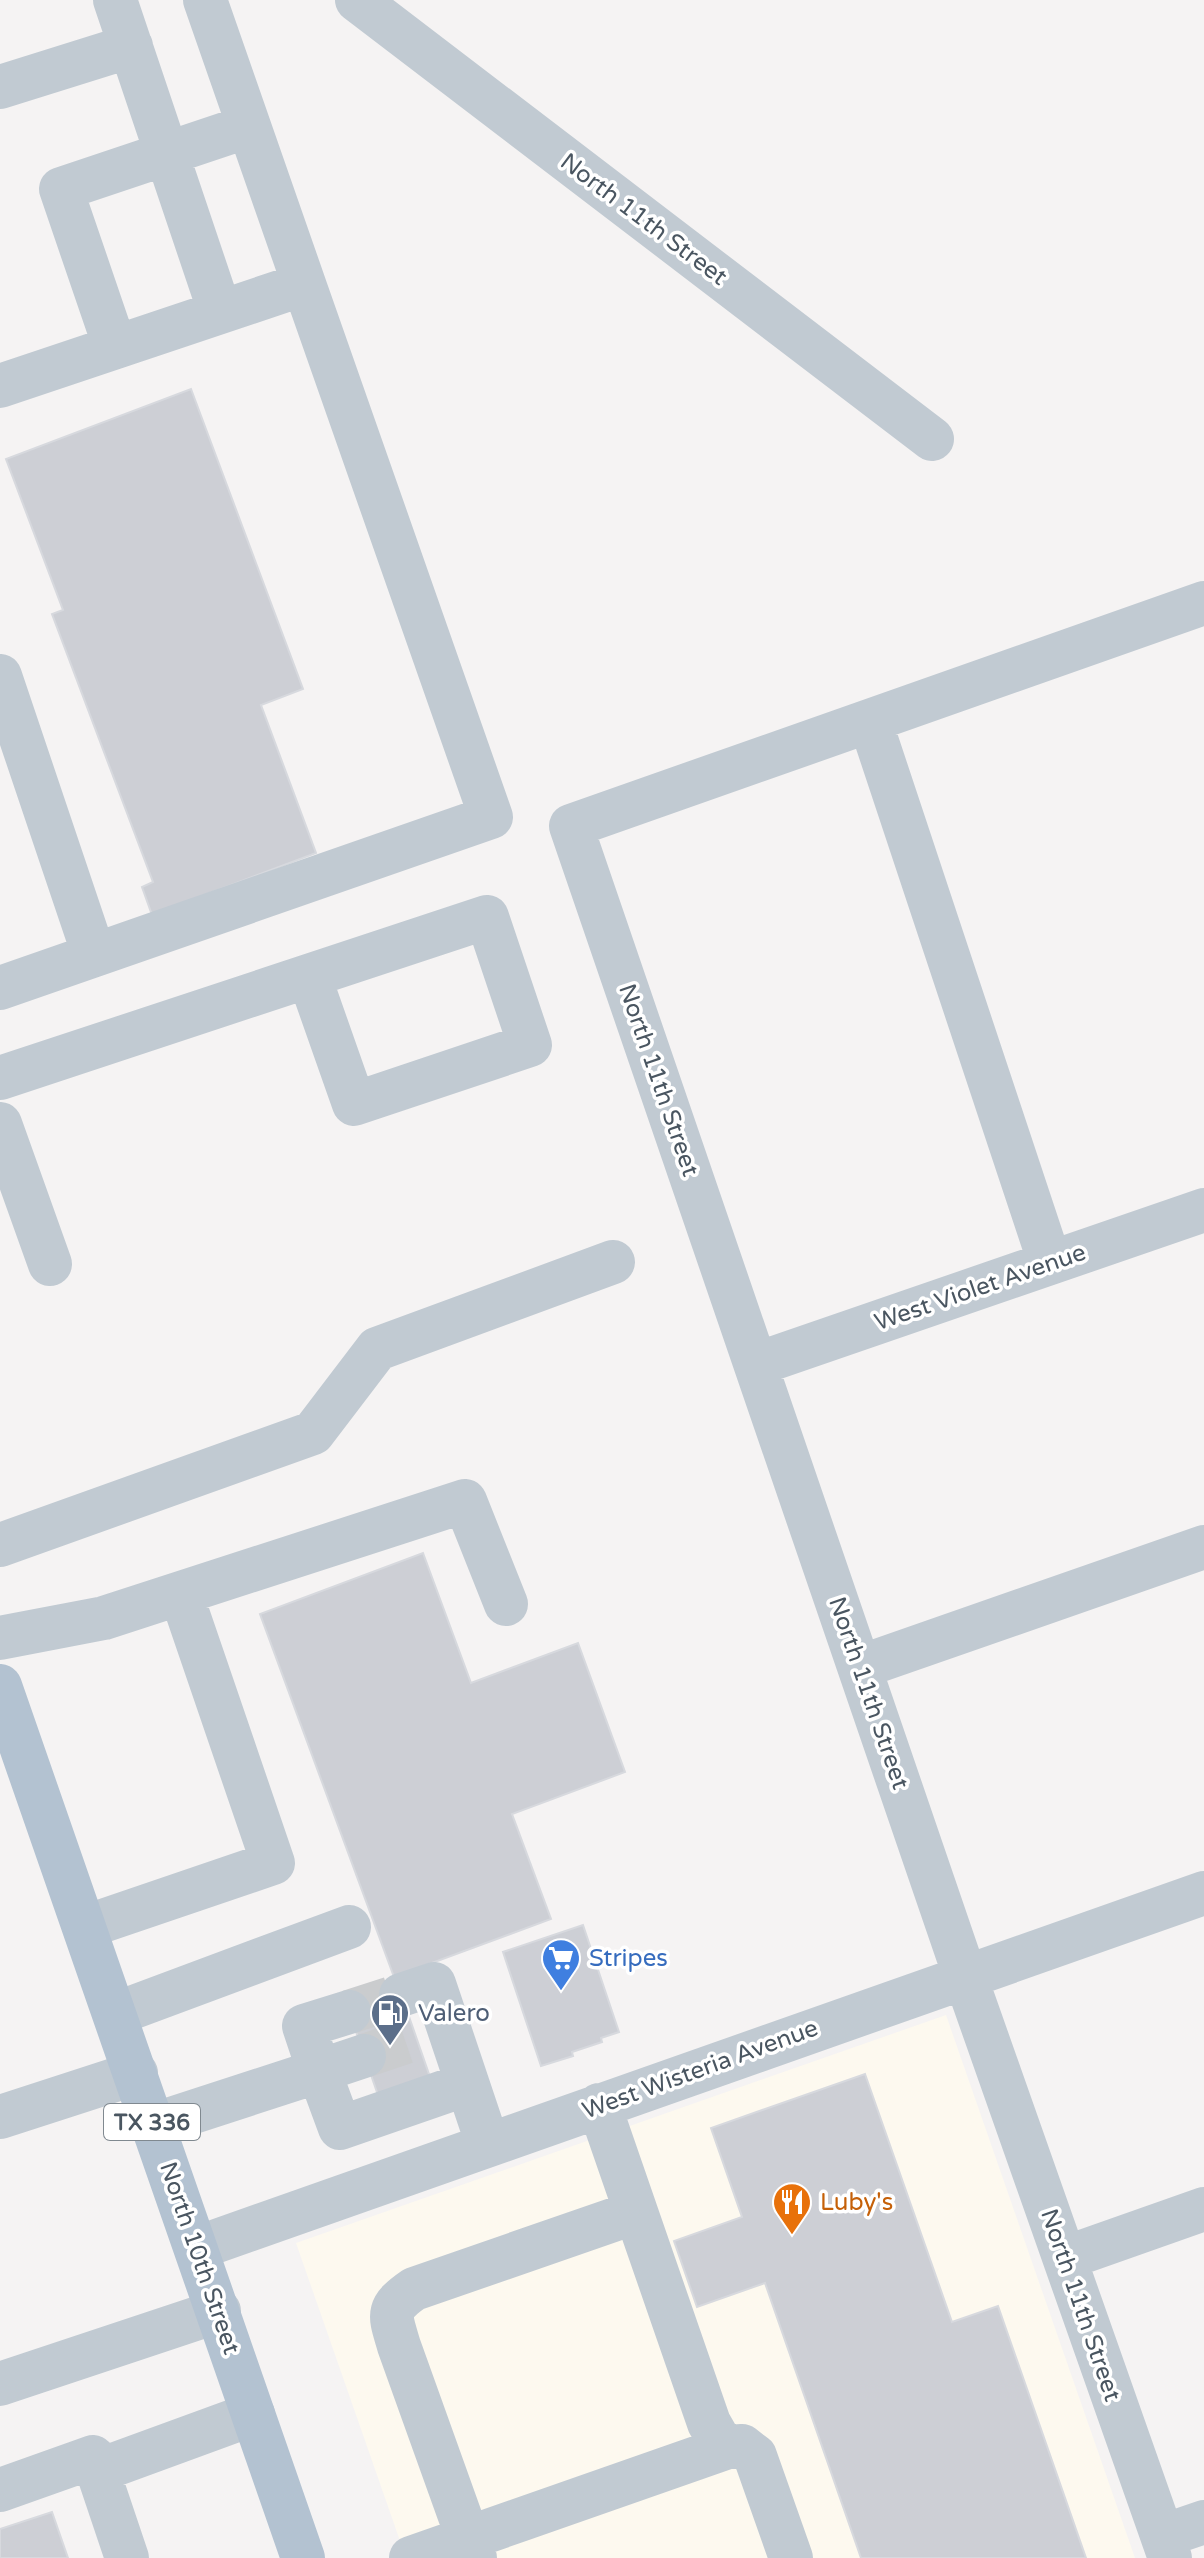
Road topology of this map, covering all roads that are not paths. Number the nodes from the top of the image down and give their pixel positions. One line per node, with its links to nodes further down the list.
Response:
1 (115, 0): 4 (street)
2 (205, 0): 6 (street)
3 (357, 0): 12 (street, North 11th Street)
4 (131, 46): 5 (street); 7 (street)
5 (0, 87)
6 (249, 126): 7 (street); 8 (street)
7 (167, 153): 9 (street); 10 (street)
8 (304, 284): 9 (street); 16 (street)
9 (220, 312): 10 (street)
10 (115, 347): 11 (street)
11 (0, 386)
12 (932, 439)
13 (1204, 603): 15 (street)
14 (0, 676): 16 (street)
15 (870, 721): 23 (street); 25 (street, North 11th Street)
16 (94, 955): 18 (street)
17 (309, 976): 17 (street); 19 (street)
18 (0, 988)
19 (0, 1078)
20 (0, 1124): 24 (street)
21 (1204, 1210): 23 (street, West Violet Avenue)
22 (613, 1262): 26 (street)
23 (1050, 1263): 25 (street, West Violet Avenue)
24 (50, 1264)
25 (757, 1364): 31 (street, North 11th Street)
26 (0, 1545)
27 (1204, 1547): 31 (street)
28 (181, 1594): 29 (street); 30 (street); 34 (street)
29 (506, 1604)
30 (0, 1638)
31 (860, 1667): 36 (street, North 11th Street)
32 (0, 1686): 34 (main road, North 10th Street / TX 336)
33 (1204, 1893): 36 (street, West Wisteria Avenue)
34 (85, 1927): 39 (main road, North 10th Street / TX 336)
35 (349, 1927): 39 (street)
36 (965, 1976): 44 (street, West Wisteria Avenue); 53 (street, North 11th Street)
37 (401, 1995): 43 (street)
38 (349, 2012): 41 (street)
39 (115, 2014): 42 (main road, North 10th Street / TX 336)
40 (364, 2056): 41 (street)
41 (319, 2071): 46 (street); 47 (street)
42 (136, 2073): 45 (street); 46 (main road, North 10th Street / TX 336)
43 (467, 2084): 47 (street); 48 (street)
44 (599, 2105): 48 (street, West Wisteria Avenue); 51 (street)
45 (0, 2117)
46 (153, 2125): 52 (main road, North 10th Street / TX 336)
47 (340, 2128): 49 (street)
48 (488, 2145): 49 (street, West Wisteria Avenue)
49 (362, 2189): 52 (street, West Wisteria Avenue)
50 (1204, 2209): 53 (street)
51 (636, 2212): 57 (street); 62 (street)
52 (197, 2248): 54 (main road, North 10th Street / TX 336)
53 (1065, 2258): 61 (street, North 11th Street)
54 (219, 2311): 55 (street); 56 (main road, North 10th Street / TX 336)
55 (0, 2384)
56 (253, 2414): 58 (street); 64 (main road, North 10th Street / TX 336)
57 (728, 2447): 62 (street); 66 (street)
58 (97, 2471): 59 (street); 63 (street)
59 (0, 2490)
60 (1204, 2522): 61 (street)
61 (1167, 2547)
62 (471, 2548): 65 (street)
63 (127, 2558)
64 (303, 2558)
65 (411, 2558)
66 (791, 2558)

